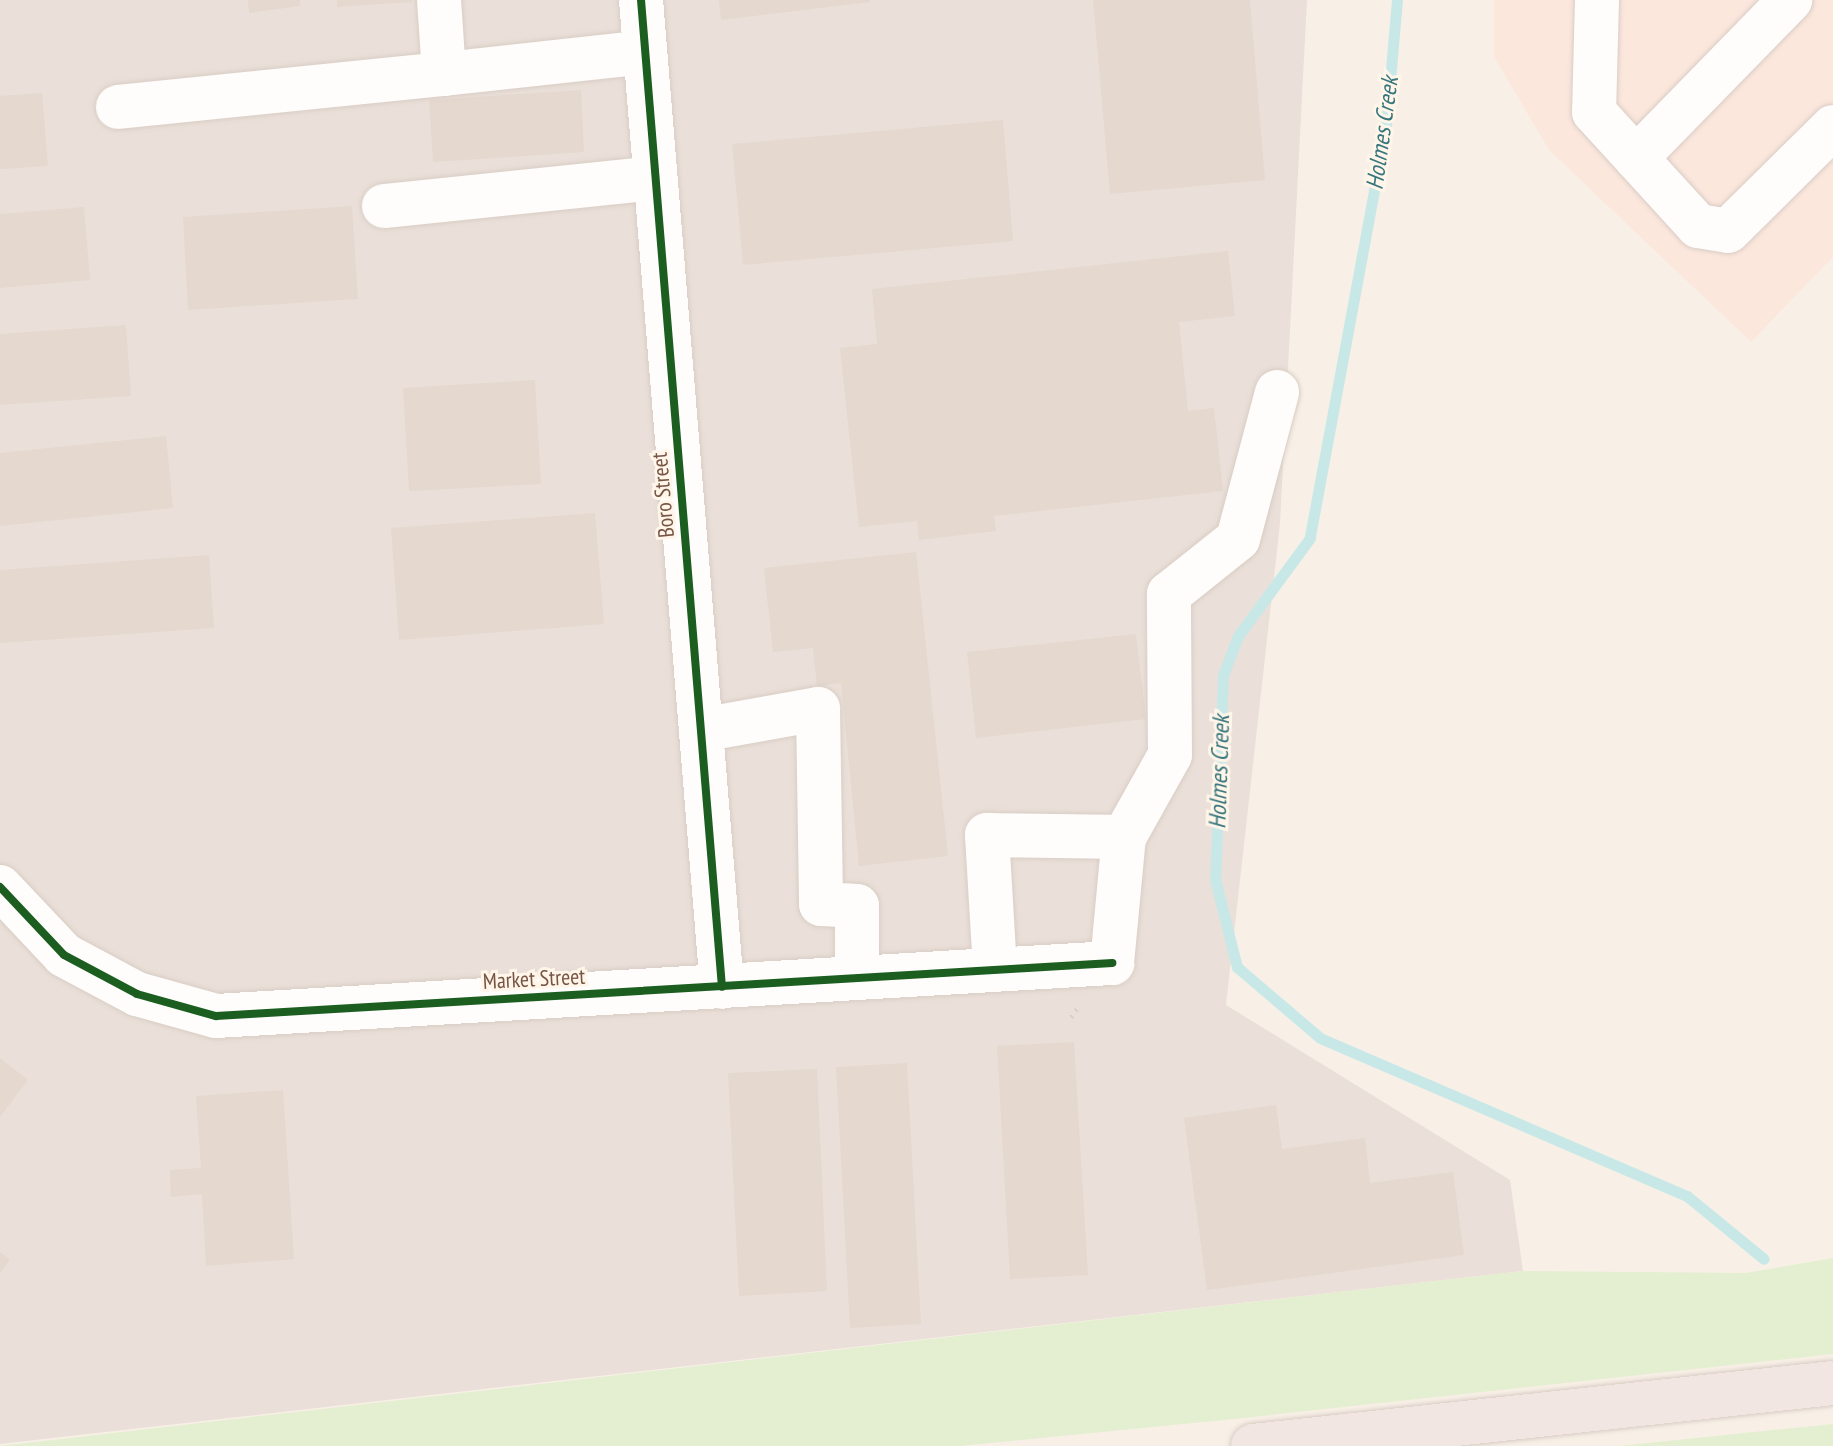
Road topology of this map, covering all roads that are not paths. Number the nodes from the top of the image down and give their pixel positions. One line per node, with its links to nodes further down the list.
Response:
1 (439, 0): 6 (street)
2 (641, 0): 5 (street, Boro Street)
3 (1597, 0): 9 (street)
4 (1790, 0): 9 (street)
5 (645, 52): 6 (street); 10 (street, Boro Street)
6 (444, 74): 7 (street)
7 (118, 107)
8 (1833, 127): 9 (street)
9 (1636, 158)
10 (655, 178): 11 (street); 13 (street, Boro Street)
11 (384, 206)
12 (1277, 392): 14 (street)
13 (701, 730): 17 (street); 18 (street, Boro Street)
14 (1123, 839): 16 (street, Market Street); 16 (street)
15 (4, 899): 18 (street, Market Street)
16 (995, 970): 17 (street, Market Street)
17 (857, 978): 18 (street, Market Street)
18 (722, 987)
19 (1833, 1383): 20 (highway)
20 (1253, 1446)

